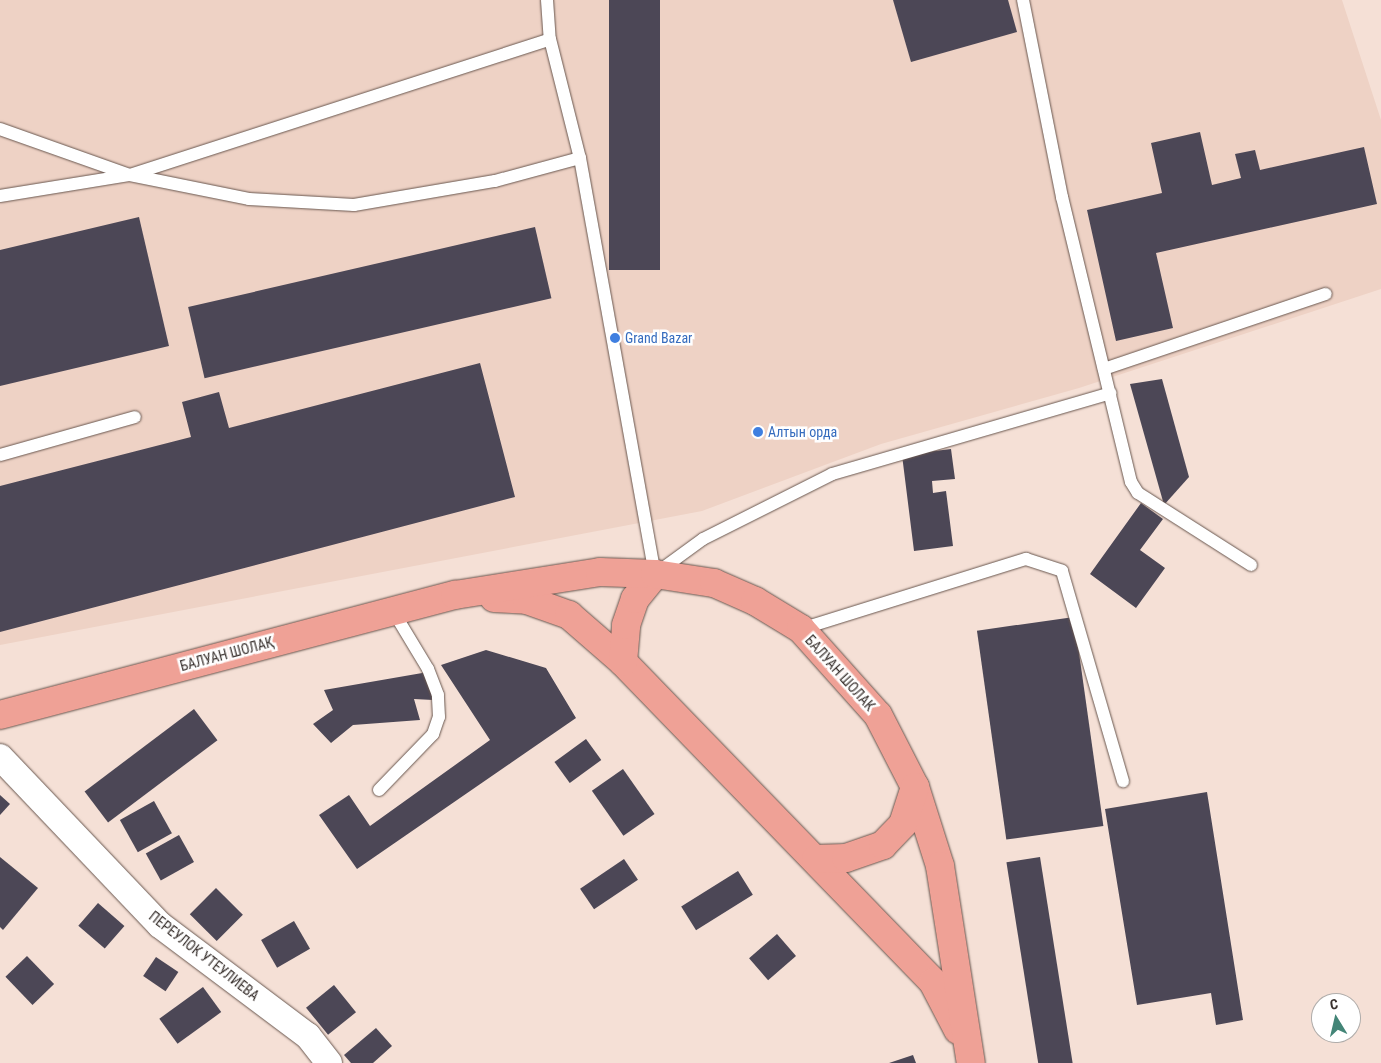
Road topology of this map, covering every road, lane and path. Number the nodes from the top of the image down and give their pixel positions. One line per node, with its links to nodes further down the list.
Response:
1 (547, 0): 3 (lane)
2 (1023, 0): 9 (lane)
3 (550, 39): 5 (lane); 6 (lane)
4 (0, 129): 6 (lane)
5 (580, 158): 6 (lane); 14 (lane)
6 (130, 175): 7 (lane)
7 (0, 196)
8 (1326, 294): 9 (lane)
9 (1104, 369): 10 (lane)
10 (1110, 393): 13 (lane); 14 (lane)
11 (134, 417): 12 (lane)
12 (0, 455)
13 (1251, 565)
14 (655, 574): 15 (main road, БАЛУАН ШОЛАК); 17 (main road, БАЛУАН ШОЛАК); 18 (main road)
15 (455, 595): 16 (main road, БАЛУАН ШОЛАҚ); 18 (main road)
16 (393, 612): 19 (main road, БАЛУАН ШОЛАҚ); 23 (lane)
17 (801, 629): 21 (lane); 22 (main road, БАЛУАН ШОЛАК)
18 (623, 662): 24 (main road)
19 (0, 715)
20 (0, 757): 25 (street, ПЕРЕУЛОК УТЕУЛИЕВА)
21 (1123, 781)
22 (915, 787): 24 (main road); 26 (main road, БАЛУАН ШОЛАК)
23 (380, 790)
24 (816, 860): 26 (main road)
25 (329, 1063)
26 (970, 1063)

